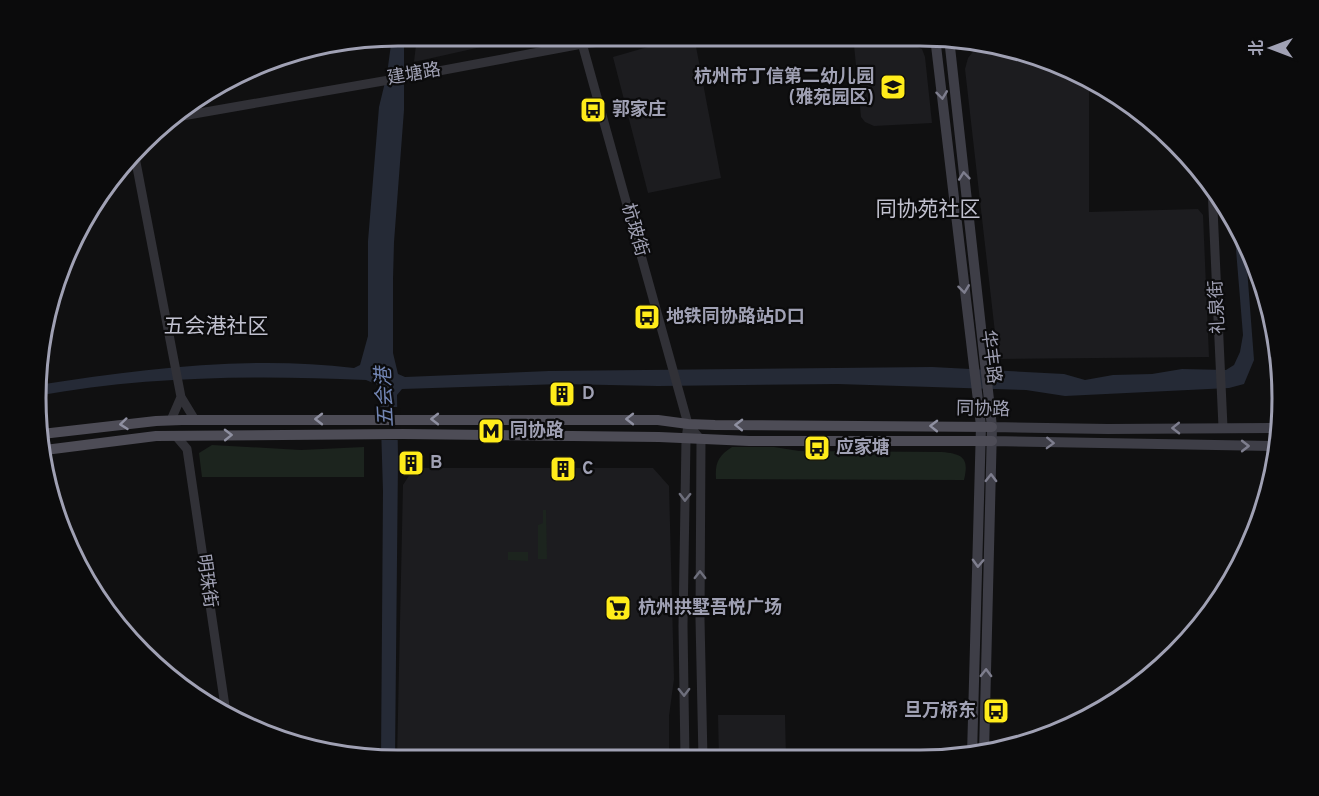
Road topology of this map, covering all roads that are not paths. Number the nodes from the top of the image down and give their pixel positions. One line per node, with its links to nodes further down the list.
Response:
1 (553, 46): 5 (street, 建塘路)
2 (583, 46): 12 (street, 杭玻街)
3 (936, 47): 8 (main road, 华丰路, one-way to 8)
4 (950, 48): 8 (main road, 华丰路, one-way to 4)
5 (190, 115)
6 (136, 163): 9 (street)
7 (1213, 203): 14 (street, 礼泉街)
8 (979, 360): 13 (main road, 华丰路)
9 (181, 397): 10 (street); 11 (street)
10 (171, 420): 11 (main road, 同协路); 16 (main road, 同协路, one-way to 16)
11 (195, 420): 12 (main road, 同协路, one-way to 11)
12 (688, 424): 13 (main road, 同协路, one-way to 12); 19 (street, 杭玻街); 20 (street, 杭玻街)
13 (987, 427): 14 (main road, 同协路, one-way to 13); 21 (main road, 华丰路)
14 (1223, 427): 15 (main road, 同协路)
15 (1271, 428)
16 (49, 433)
17 (176, 436): 18 (main road, 同协路); 23 (main road, 同协路); 24 (street)
18 (198, 436): 19 (main road, 同协路, one-way to 19); 24 (street)
19 (686, 439): 20 (main road, 同协路); 28 (street, 杭玻街, one-way to 28)
20 (701, 440): 21 (main road, 同协路); 29 (street, one-way to 20)
21 (986, 442): 22 (main road, 同协路, one-way to 22); 26 (main road, 华丰路, one-way to 21); 27 (main road, 华丰路, one-way to 27)
22 (1269, 446)
23 (51, 449)
24 (187, 449): 25 (street, 明珠街)
25 (225, 703)
26 (984, 744)
27 (972, 745)
28 (685, 750)
29 (703, 750)

